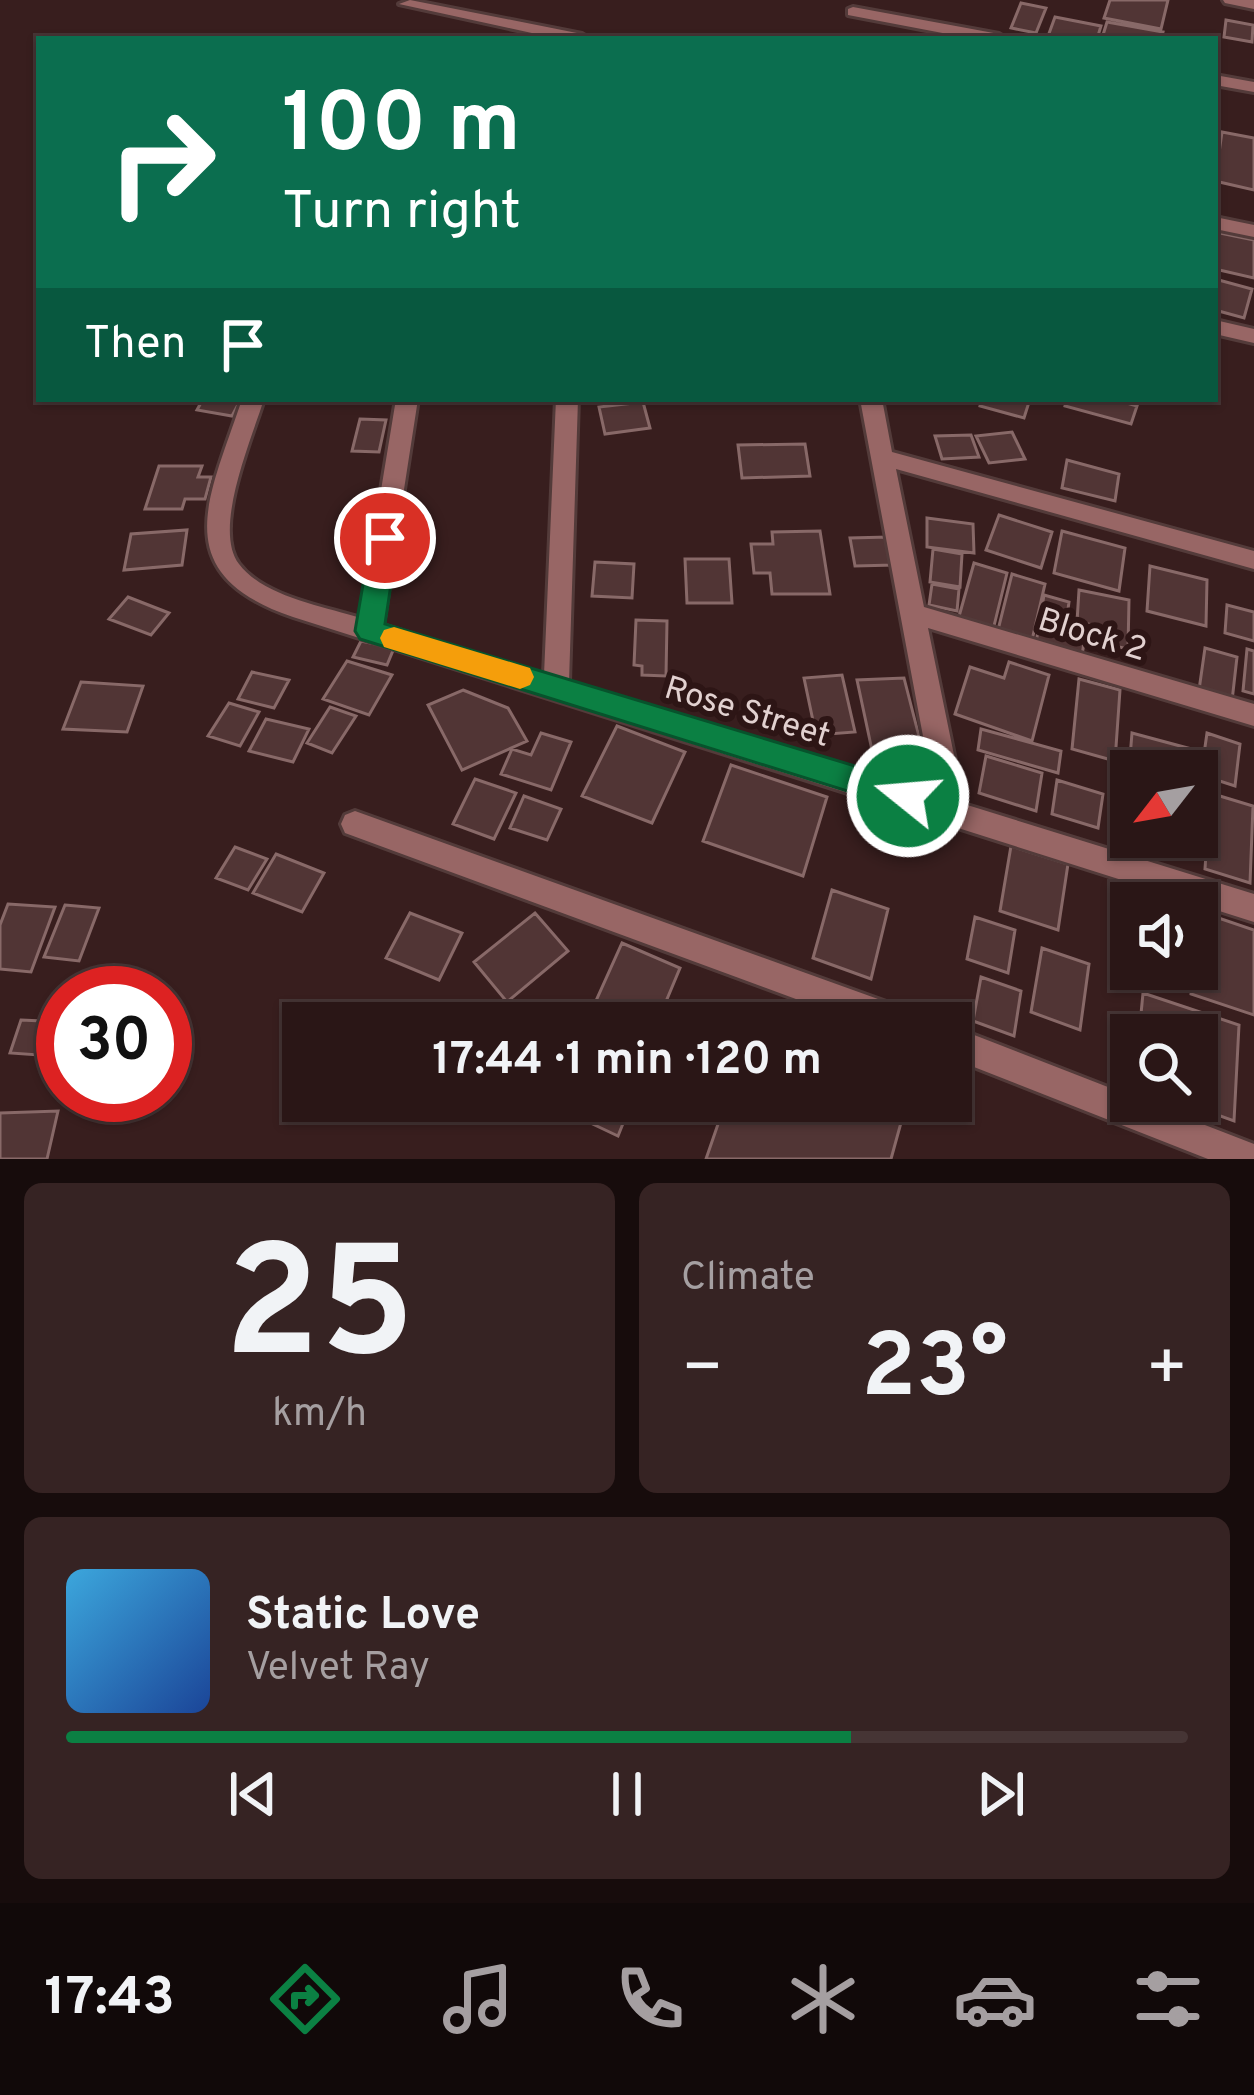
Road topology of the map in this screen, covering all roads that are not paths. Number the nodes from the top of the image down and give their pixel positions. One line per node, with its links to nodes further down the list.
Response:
1 (1231, 0): 3 (street)
2 (407, 4): 5 (street)
3 (1254, 4)
4 (854, 12): 6 (street)
5 (568, 36)
6 (983, 36)
7 (1218, 81): 8 (street)
8 (1254, 87)
9 (1218, 224): 10 (street)
10 (1254, 231)
11 (1218, 328): 12 (street)
12 (1254, 336)
13 (253, 402): 20 (street, Rose Street)
14 (407, 402): 20 (street)
15 (567, 402): 21 (street)
16 (873, 402): 17 (street)
17 (884, 458): 18 (street); 19 (street)
18 (1254, 560)
19 (914, 614): 22 (street, Block 2); 23 (street)
20 (370, 631): 21 (street, Rose Street)
21 (556, 688): 23 (street, Rose Street)
22 (1254, 715)
23 (951, 810): 25 (street, Rose Street)
24 (355, 824): 26 (street)
25 (1254, 908)
26 (845, 1002)
27 (972, 1050): 28 (street)
28 (1250, 1159)

